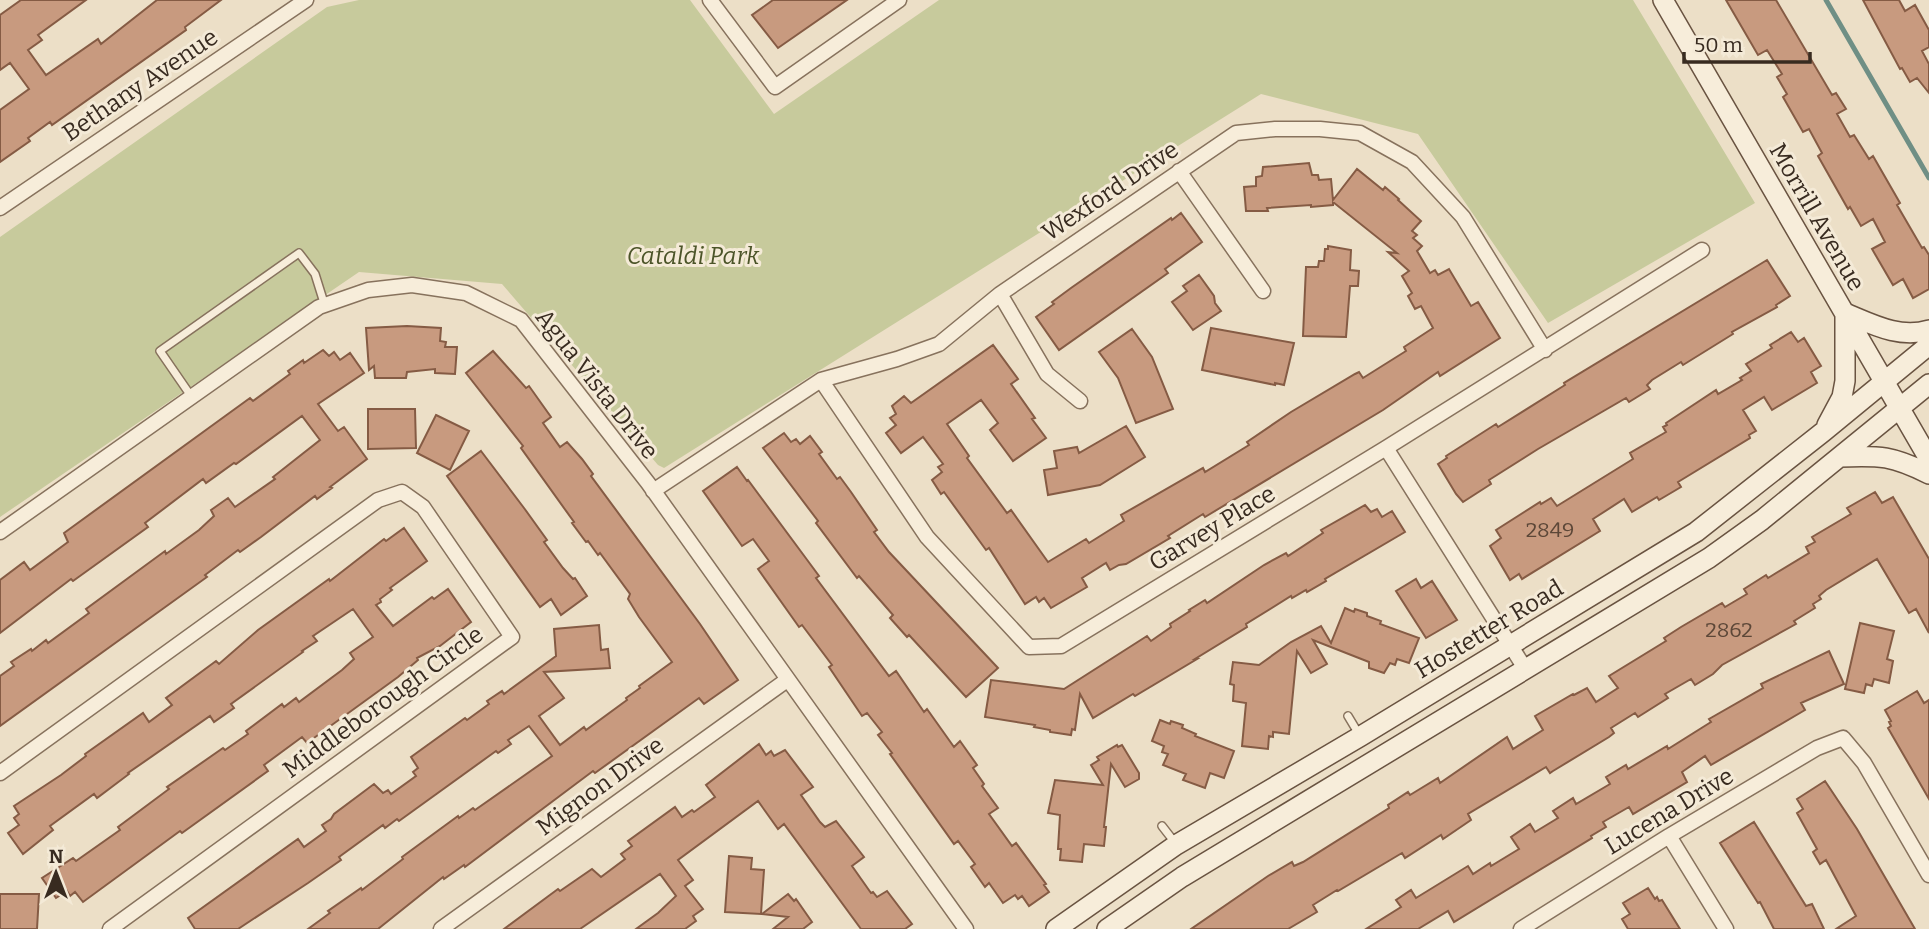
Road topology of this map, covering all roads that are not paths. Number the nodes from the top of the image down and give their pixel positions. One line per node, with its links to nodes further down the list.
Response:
1 (306, 0): 6 (street, Bethany Avenue)
2 (710, 0): 3 (street)
3 (899, 0)
4 (1663, 0): 11 (main road, Morrill Avenue)
5 (1179, 171): 8 (street); 9 (street, Wexford Drive); 14 (street, Wexford Drive)
6 (0, 208)
7 (1702, 250): 14 (street, Garvey Place)
8 (1262, 291)
9 (1000, 294): 15 (street, Wexford Drive); 19 (street)
10 (325, 306): 18 (street, Agua Vista Drive); 18 (lane); 26 (street, Agua Vista Drive)
11 (1845, 313): 12 (main road); 16 (main road, Morrill Avenue); 21 (main road)
12 (1929, 330)
13 (1929, 345): 16 (main road, Hostetter Road)
14 (1545, 350): 22 (street, Garvey Place)
15 (821, 380): 22 (street, Garvey Place); 26 (street, Wexford Drive)
16 (1885, 381): 20 (main road, Morrill Avenue); 21 (main road, Hostetter Road)
17 (1929, 384): 20 (main road)
18 (191, 396): 27 (street, Agua Vista Drive)
19 (1080, 401)
20 (1899, 406): 23 (main road); 24 (main road, Morrill Avenue)
21 (1823, 432): 28 (main road, Hostetter Road)
22 (1386, 448): 28 (street)
23 (1840, 457): 25 (main road); 29 (main road)
24 (1929, 459)
25 (1929, 474)
26 (653, 491): 30 (street, Agua Vista Drive)
27 (0, 532)
28 (1511, 645): 29 (street); 32 (main road, Hostetter Road)
29 (1526, 670): 42 (main road)
30 (787, 680): 39 (street, Mignon Drive); 40 (street, Agua Vista Drive)
31 (1348, 716): 32 (lane)
32 (1361, 736): 36 (main road, Hostetter Road)
33 (0, 773): 38 (street, Middleborough Circle)
34 (1162, 826): 36 (lane)
35 (1669, 836): 37 (street, Lucena Drive); 43 (street, Lucena Drive); 44 (street)
36 (1176, 845): 41 (main road, Hostetter Road)
37 (1929, 875)
38 (110, 929)
39 (441, 929)
40 (966, 929)
41 (1056, 929)
42 (1107, 929)
43 (1521, 929)
44 (1726, 929)

